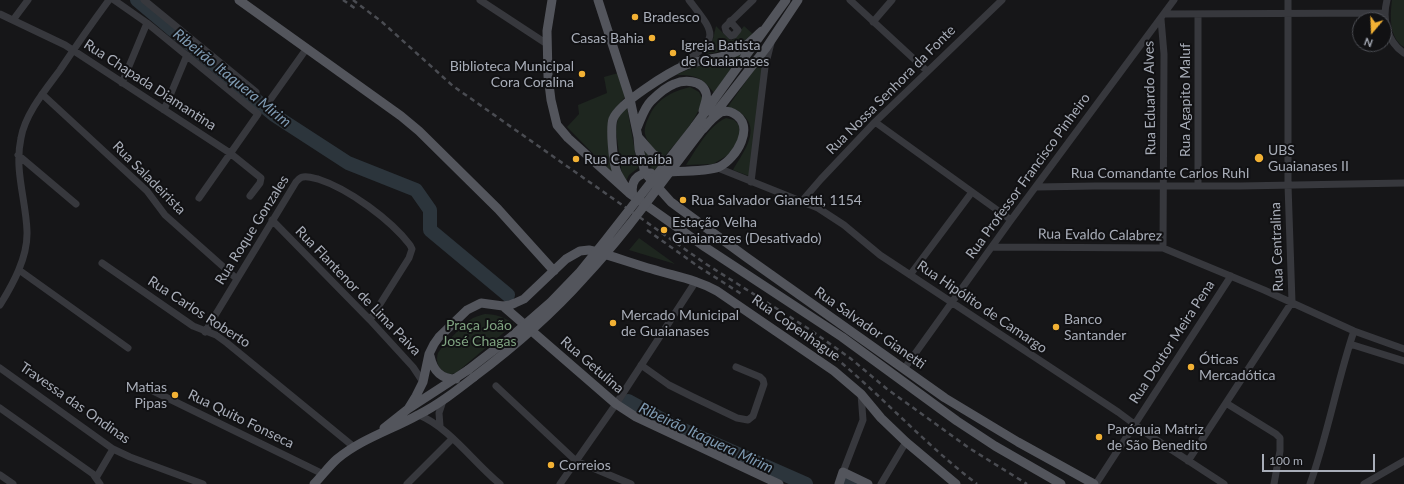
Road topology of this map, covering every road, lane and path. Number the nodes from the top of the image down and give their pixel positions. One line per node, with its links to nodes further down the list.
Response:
1 (28, 0): 25 (street)
2 (109, 0): 34 (street)
3 (114, 0): 28 (street)
4 (144, 0): 40 (street)
5 (239, 0): 33 (main road)
6 (480, 0): 32 (street)
7 (552, 0): 32 (main road)
8 (598, 0): 42 (main road)
9 (689, 0): 37 (street)
10 (753, 0): 26 (street)
11 (786, 0): 29 (main road)
12 (798, 0): 30 (main road)
13 (850, 0): 27 (street)
14 (892, 0): 27 (street)
15 (1002, 0): 38 (street, Rua Nossa Senhora da Fonte)
16 (1174, 0): 24 (street, Rua Professor Francisco Pinheiro)
17 (1288, 0): 23 (street, Rua Centralina)
18 (1387, 0): 19 (street)
19 (1385, 12)
20 (1352, 13): 23 (street)
21 (0, 14): 25 (street, Rua Chapada Diamantina)
22 (1198, 14): 23 (street); 24 (street); 57 (street, Rua Agapito Maluf)
23 (1287, 14): 55 (street, Rua Centralina)
24 (1163, 16): 56 (street, Rua Eduardo Alves); 58 (street, Rua Professor Francisco Pinheiro)
25 (14, 20): 34 (street, Rua Chapada Diamantina)
26 (730, 21)
27 (873, 22): 38 (street)
28 (147, 23): 36 (street); 39 (street)
29 (762, 31): 37 (main road); 46 (main road)
30 (772, 39): 46 (main road); 53 (street)
31 (1392, 40): 35 (street)
32 (547, 44): 60 (main road)
33 (307, 48): 43 (street); 71 (main road)
34 (73, 50): 39 (street, Rua Chapada Diamantina); 41 (street)
35 (1404, 53)
36 (187, 55): 44 (street); 48 (street)
37 (672, 71): 42 (main road)
38 (927, 71): 45 (street, Rua Nossa Senhora da Fonte)
39 (122, 83): 44 (street, Rua Chapada Diamantina)
40 (256, 92)
41 (42, 94): 49 (street); 74 (street, Rua Saladeirista)
42 (630, 99): 47 (main road); 60 (main road)
43 (270, 100)
44 (164, 110): 48 (street, Rua Chapada Diamantina)
45 (875, 122): 59 (street); 63 (street, Rua Nossa Senhora da Fonte)
46 (700, 126): 47 (main road); 50 (main road); 94 (main road, bridge)
47 (637, 133): 51 (main road); 52 (main road)
48 (230, 153): 61 (street, Rua Chapada Diamantina); 62 (street)
49 (18, 155): 64 (street); 70 (street)
50 (718, 168): 51 (main road); 53 (street, Rua Hipólito de Camargo)
51 (682, 171): 52 (main road)
52 (645, 173): 60 (main road); 93 (main road, Rua Salvador Gianetti)
53 (751, 182): 63 (street, Rua Hipólito de Camargo)
54 (1404, 183): 55 (street, Rua Comandante Carlos Ruhl)
55 (1288, 185): 57 (street, Rua Comandante Carlos Ruhl); 78 (street, Rua Centralina)
56 (1162, 186): 57 (street, Rua Comandante Carlos Ruhl); 58 (street, Rua Comandante Carlos Ruhl); 68 (street, Rua Eduardo Alves)
57 (1198, 186)
58 (1037, 187): 66 (street, Rua Professor Francisco Pinheiro)
59 (972, 192): 66 (street); 72 (street)
60 (631, 194): 133 (main road, Rua Salvador Gianetti)
61 (250, 196)
62 (199, 198)
63 (802, 201): 72 (street, Rua Hipólito de Camargo)
64 (76, 204)
65 (272, 220): 74 (street, Rua Roque Gonzales); 82 (street, Rua Flantenor de Lima Paiva); 82 (street, Rua Roque Gonzales)
66 (1011, 220): 67 (street, Rua Professor Francisco Pinheiro)
67 (992, 247): 68 (street, Rua Evaldo Calabrez); 77 (street, Rua Professor Francisco Pinheiro)
68 (1163, 248): 73 (street, Rua Evaldo Calabrez)
69 (102, 262): 84 (street, Rua Carlos Roberto)
70 (19, 270): 79 (street); 86 (street)
71 (554, 271): 75 (main road, Rua Copenhague); 76 (main road)
72 (910, 275): 77 (street, Rua Hipólito de Camargo)
73 (1231, 276): 78 (street, Rua Evaldo Calabrez); 108 (street, Rua Doutor Meira Pena)
74 (238, 279): 84 (street, Rua Roque Gonzales)
75 (696, 281): 90 (street); 99 (main road, Rua Copenhague)
76 (524, 298): 80 (main road); 81 (main road)
77 (952, 302): 93 (street, Rua Professor Francisco Pinheiro); 108 (street, Rua Hipólito de Camargo)
78 (1292, 302): 83 (street, Rua Evaldo Calabrez); 101 (street, Rua Centralina)
79 (0, 305)
80 (503, 306): 81 (main road, Rua Getulina); 88 (main road)
81 (517, 318): 102 (main road, Rua Getulina)
82 (370, 320): 96 (street, Rua Flantenor de Lima Paiva)
83 (1354, 331): 85 (street); 87 (street, Rua Evaldo Calabrez)
84 (205, 332): 113 (street, Rua Carlos Roberto)
85 (1350, 344): 89 (street); 137 (street)
86 (128, 348)
87 (1404, 349)
88 (430, 354): 95 (main road); 96 (main road)
89 (1404, 361)
90 (642, 365): 91 (street); 102 (street)
91 (736, 367)
92 (0, 368): 114 (street, Travessa das Ondinas)
93 (904, 369): 134 (main road, Rua Salvador Gianetti)
94 (471, 374): 95 (main road); 100 (main road)
95 (456, 379): 104 (main road)
96 (423, 382): 104 (main road)
97 (496, 386): 115 (street)
98 (147, 388): 118 (street, Rua Quito Fonseca)
99 (861, 394): 106 (main road, Rua Copenhague); 107 (street)
100 (442, 401): 105 (main road); 109 (street)
101 (1226, 403): 116 (street, Rua Centralina); 136 (street)
102 (616, 404): 115 (street); 129 (main road, Rua Getulina)
103 (0, 408): 121 (street)
104 (408, 409): 110 (main road)
105 (419, 415): 109 (street); 110 (main road)
106 (881, 418): 107 (street); 112 (main road, Rua Copenhague)
107 (863, 420): 120 (street)
108 (1135, 424): 116 (street, Rua Hipólito de Camargo); 134 (street, Rua Doutor Meira Pena)
109 (440, 426): 111 (street)
110 (379, 433): 113 (main road)
111 (452, 438): 125 (street); 126 (street)
112 (906, 442): 131 (street); 132 (main road, Rua Copenhague)
113 (354, 447): 118 (main road)
114 (113, 448): 121 (street); 123 (street, Travessa das Ondinas)
115 (576, 461): 127 (street); 128 (street)
116 (1188, 461): 135 (street, Rua Hipólito de Camargo)
117 (1403, 464): 138 (street)
118 (324, 474): 124 (main road)
119 (0, 475): 122 (street)
120 (841, 478): 130 (main road)
121 (98, 481)
122 (13, 484)
123 (203, 484)
124 (314, 484)
125 (407, 484)
126 (500, 484)
127 (560, 484)
128 (630, 484)
129 (779, 484)
130 (868, 484)
131 (882, 484)
132 (956, 484)
133 (1061, 484)
134 (1095, 484)
135 (1224, 484)
136 (1274, 484)
137 (1310, 484)
138 (1364, 484)

